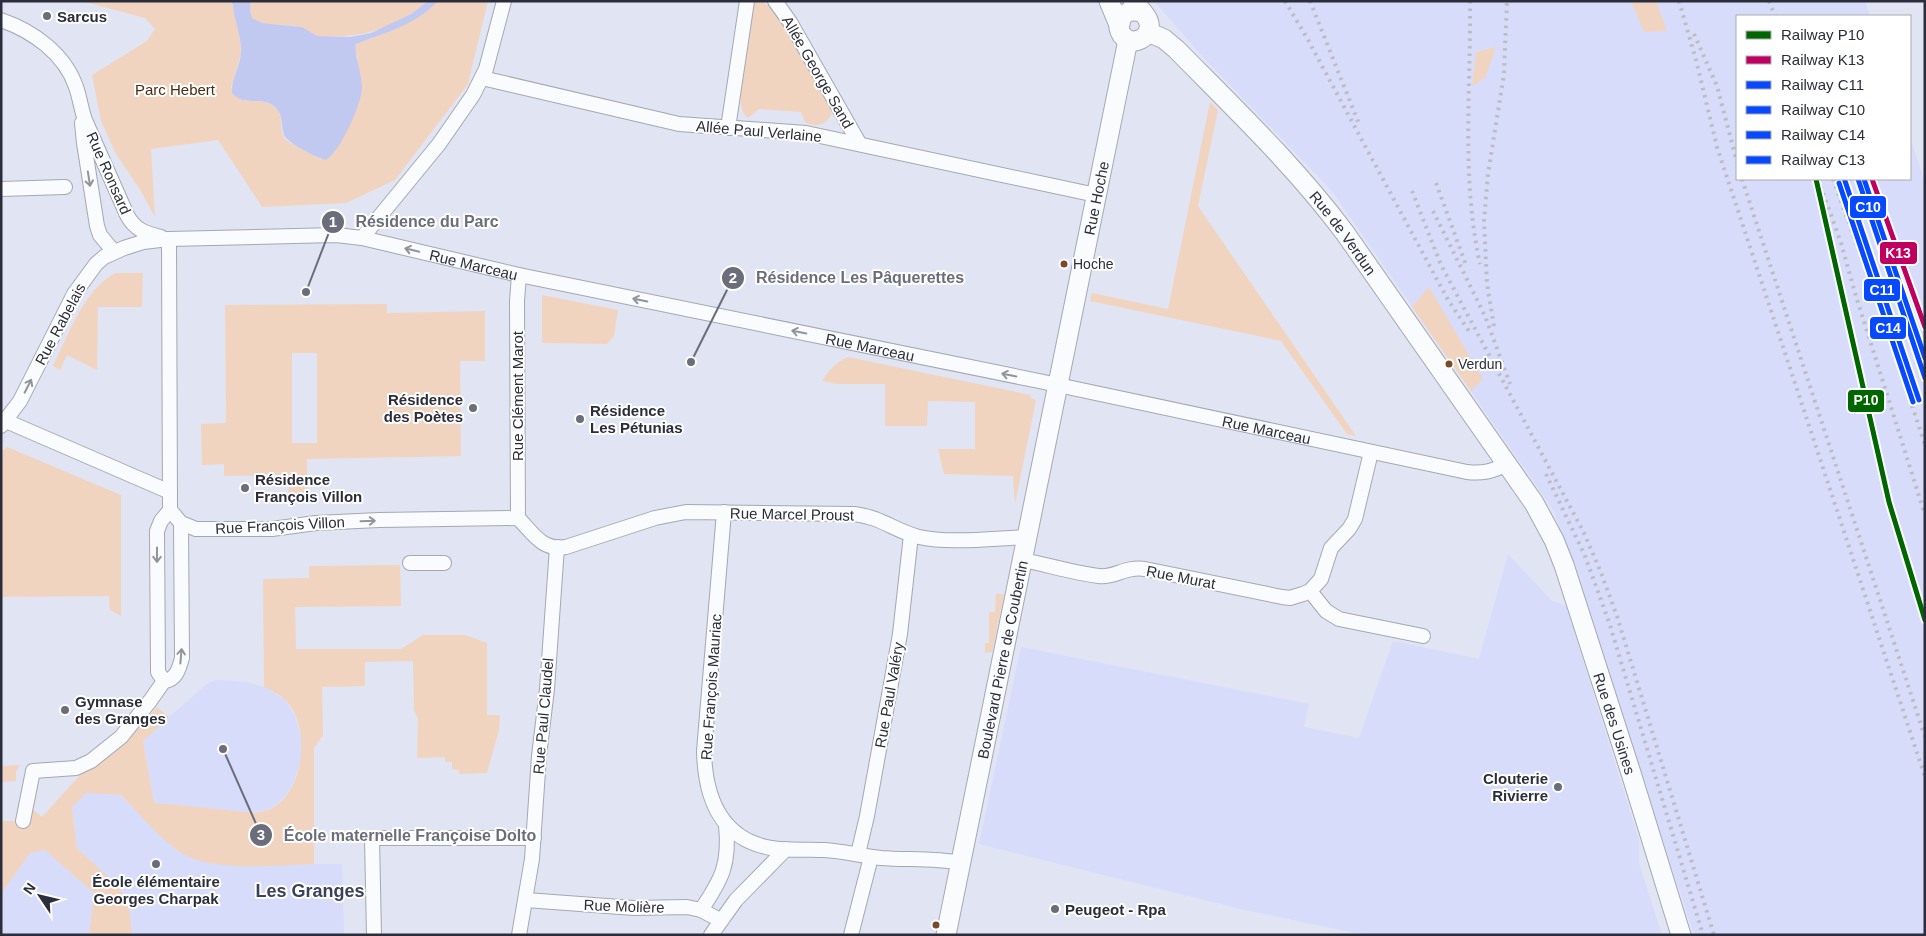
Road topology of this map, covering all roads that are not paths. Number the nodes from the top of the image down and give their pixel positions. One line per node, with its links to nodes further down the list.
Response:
1 (504, 1): 8 (street)
2 (747, 1): 10 (street)
3 (775, 1): 11 (street, Allée George Sand)
4 (1109, 1): 7 (street)
5 (1142, 15): 7 (street); 7 (street); 22 (street, Rue de Verdun)
6 (1, 20): 9 (street, Rue Ronsard)
7 (1124, 33): 14 (street, Rue Hoche)
8 (482, 78): 10 (street, Allée Paul Verlaine); 15 (street)
9 (82, 113): 16 (street, Rue Ronsard); 17 (street, Rue Ronsard, one-way to 17)
10 (728, 128): 11 (street, Allée Paul Verlaine)
11 (859, 143): 14 (street, Allée Paul Verlaine)
12 (65, 187): 13 (street)
13 (1, 189)
14 (1096, 195): 19 (street, Rue Hoche)
15 (362, 238): 16 (street, Rue Marceau); 18 (street, Rue Marceau, one-way to 15)
16 (169, 239): 17 (street, Rue Rabelais); 23 (street)
17 (114, 252): 20 (street, Rue Rabelais, one-way to 17)
18 (519, 275): 19 (street, Rue Marceau, one-way to 18); 26 (street, Rue Clément Marot)
19 (1057, 385): 21 (street, Rue Marceau); 29 (street, Boulevard Pierre de Coubertin)
20 (4, 424): 23 (street)
21 (1371, 452): 22 (street, Rue Marceau); 34 (street)
22 (1507, 464): 51 (street, Rue des Usines)
23 (170, 492): 24 (street)
24 (170, 510): 27 (street); 36 (street, one-way to 36)
25 (724, 512): 28 (street, Rue Marcel Proust); 30 (street, Rue Marcel Proust); 38 (street, Rue François Mauriac)
26 (518, 518): 27 (street, Rue François Villon, one-way to 26); 30 (street)
27 (181, 523): 36 (street, one-way to 27)
28 (911, 535): 29 (street, Rue Marcel Proust); 41 (street, Rue Paul Valéry)
29 (1027, 537): 31 (street, Boulevard Pierre de Coubertin)
30 (557, 547): 39 (street, Rue Paul Claudel)
31 (1023, 560): 34 (street, Rue Murat); 42 (street, Boulevard Pierre de Coubertin)
32 (410, 563): 33 (street)
33 (444, 564)
34 (1310, 591): 35 (street)
35 (1423, 636)
36 (164, 681): 37 (street)
37 (23, 821)
38 (726, 825): 40 (street, Rue François Mauriac); 44 (street)
39 (534, 838): 43 (street, Rue Paul Claudel); 46 (street)
40 (786, 849): 41 (street, Rue François Mauriac); 45 (street)
41 (865, 856): 42 (street, Rue François Mauriac); 49 (street, Rue Paul Valéry)
42 (961, 863): 50 (street, Boulevard Pierre de Coubertin)
43 (526, 900): 44 (street, Rue Molière); 47 (street, Rue Paul Claudel)
44 (702, 910): 45 (street, Rue Molière)
45 (720, 920): 48 (street)
46 (374, 935)
47 (519, 935)
48 (711, 935)
49 (851, 935)
50 (946, 935)
51 (1681, 935)

